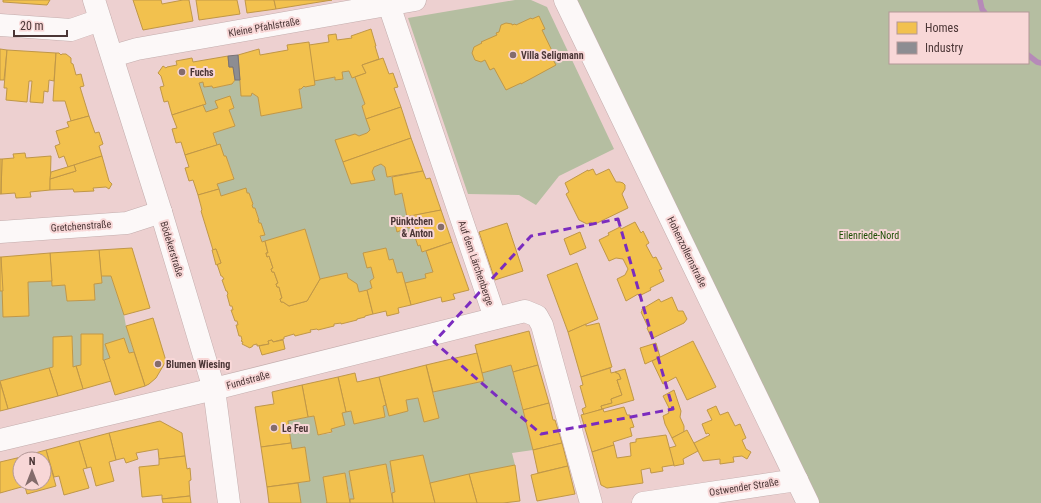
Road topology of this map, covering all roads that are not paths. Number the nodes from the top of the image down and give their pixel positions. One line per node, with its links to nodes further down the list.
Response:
1 (94, 0): 5 (street, Bödekerstraße)
2 (415, 0): 4 (street, Kleine Pfahlstraße)
3 (566, 0): 13 (street, Hohenzollernstraße)
4 (388, 2): 7 (street, Kleine Pfahlstraße); 10 (street, Auf dem Lärchenberge)
5 (100, 20): 6 (street); 7 (street, Bödekerstraße)
6 (0, 25)
7 (112, 56): 8 (street, Bödekerstraße)
8 (161, 212): 9 (street, Gretchenstraße); 11 (street, Bödekerstraße)
9 (0, 232)
10 (495, 318): 11 (street, Fundstraße); 15 (street, Auf dem Lärchenberge)
11 (214, 389): 12 (street, Fundstraße); 14 (street, Bödekerstraße)
12 (0, 440)
13 (797, 480): 16 (street, Ostwender Straße); 17 (street, Hohenzollernstraße)
14 (229, 503)
15 (590, 503)
16 (643, 503)
17 (808, 503)

